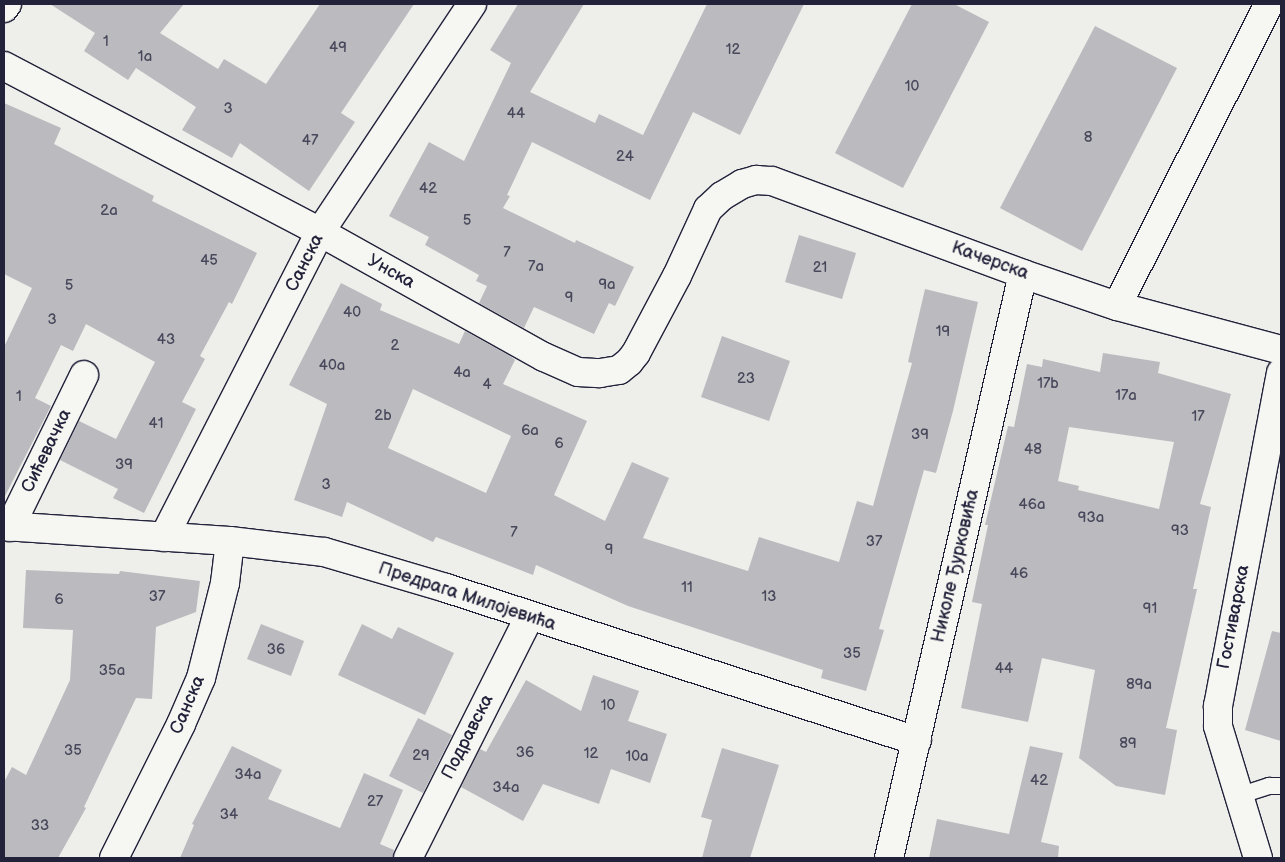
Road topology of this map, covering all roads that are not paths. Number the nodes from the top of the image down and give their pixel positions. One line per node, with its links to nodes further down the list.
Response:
1 (7, 4): 4 (street)
2 (472, 4): 7 (street, Санска)
3 (1269, 4): 9 (street)
4 (4, 8)
5 (4, 66): 7 (street, Унска)
6 (708, 209): 7 (street, Унска); 8 (street, Качерска)
7 (320, 232): 14 (street, Санска)
8 (1024, 274): 9 (street, Качерска); 17 (street, Николе Ђурковића)
9 (1117, 306): 10 (street, Качерска)
10 (1281, 350)
11 (1281, 373): 19 (street, Гостиварска)
12 (84, 375): 13 (street, Сићевачка)
13 (7, 526): 14 (street, Предрага Милојевића)
14 (164, 537): 15 (street, Предрага Милојевића)
15 (230, 541): 16 (street, Предрага Милојевића); 20 (street, Санска)
16 (529, 617): 17 (street, Предрага Милојевића); 21 (street, Подравска)
17 (917, 740): 22 (street, Николе Ђурковића)
18 (1281, 786): 19 (lane)
19 (1238, 796): 23 (street, Гостиварска)
20 (114, 858)
21 (408, 858)
22 (889, 858)
23 (1258, 858)

